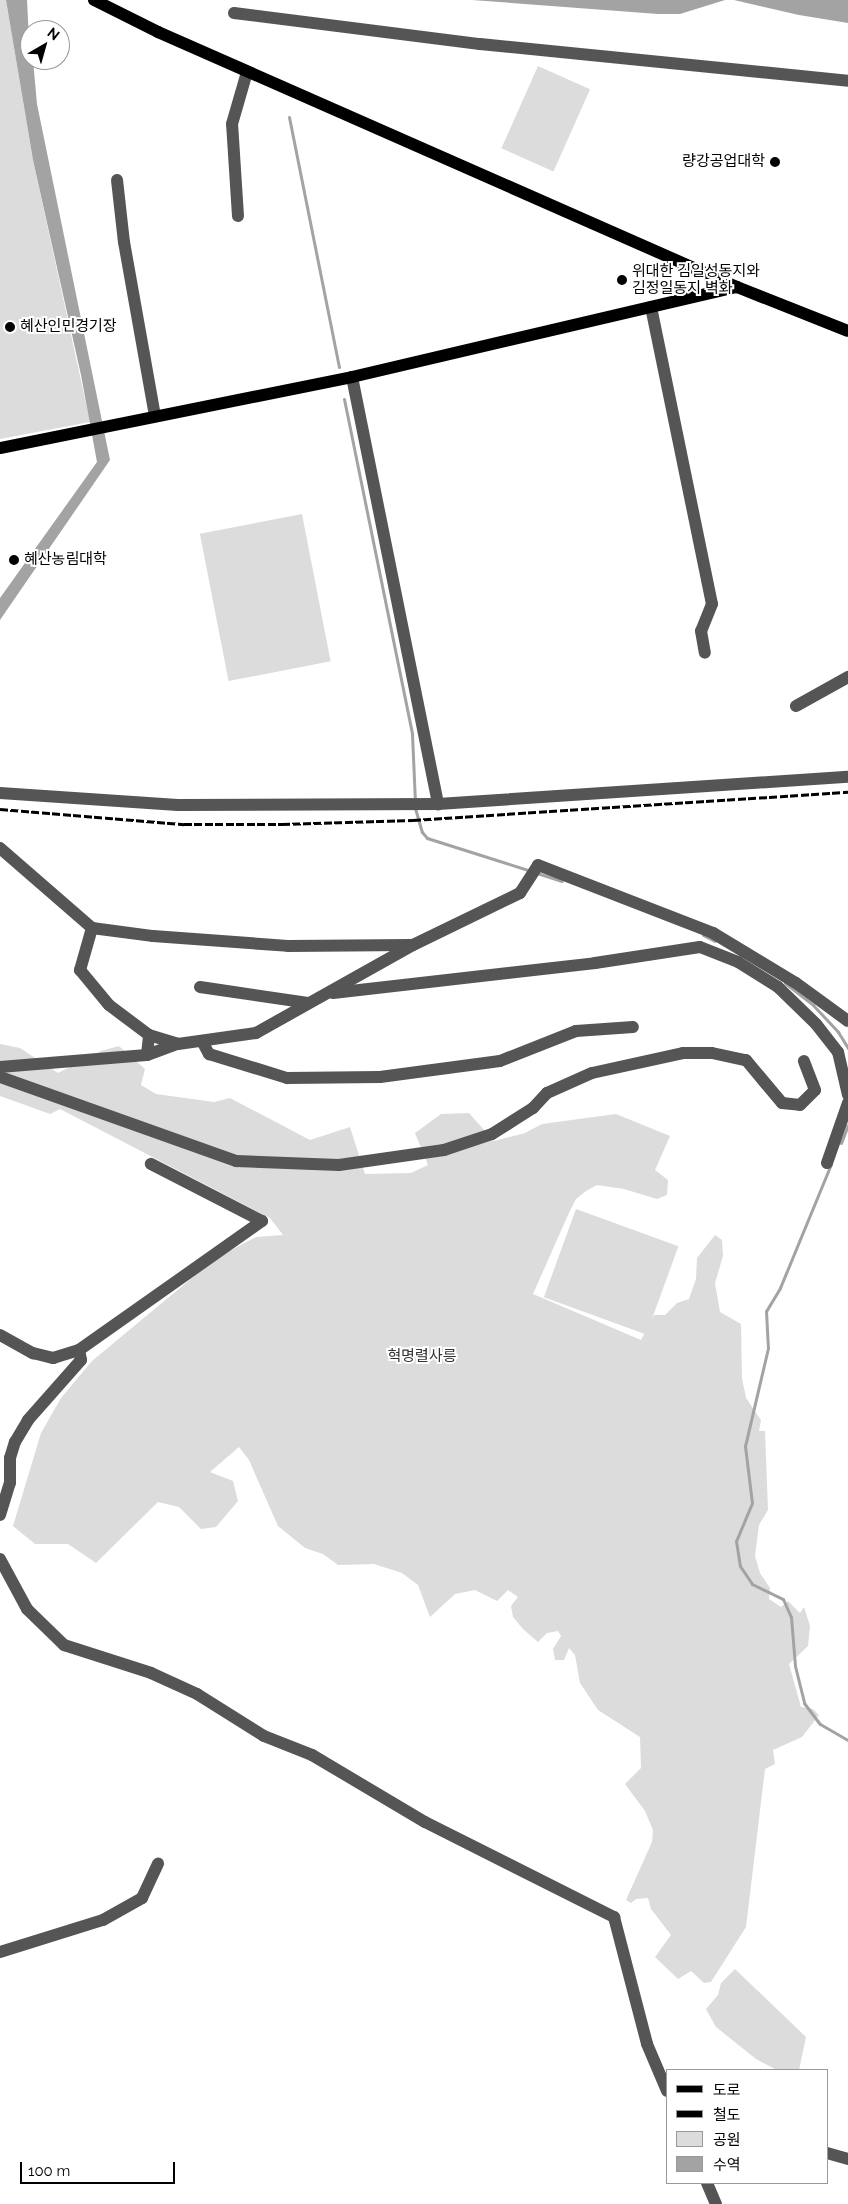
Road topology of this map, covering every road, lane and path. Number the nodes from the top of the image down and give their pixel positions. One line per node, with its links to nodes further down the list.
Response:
1 (94, 0): 3 (main road)
2 (234, 13): 4 (street)
3 (247, 72): 6 (street); 7 (main road)
4 (848, 81)
5 (117, 180): 11 (street)
6 (238, 216)
7 (737, 287): 8 (main road); 9 (main road)
8 (651, 307): 10 (main road); 13 (street)
9 (848, 331)
10 (352, 376): 11 (main road); 18 (street)
11 (155, 416): 12 (main road)
12 (0, 448)
13 (705, 653)
14 (848, 677): 15 (street)
15 (796, 706)
16 (848, 777): 18 (street)
17 (0, 793): 18 (street)
18 (438, 804)
19 (0, 848): 20 (street)
20 (92, 928): 21 (street); 27 (street)
21 (413, 945): 23 (street); 25 (street)
22 (200, 986): 24 (street)
23 (326, 994): 24 (street); 34 (street)
24 (308, 1003): 28 (street)
25 (848, 1021)
26 (633, 1027): 28 (street)
27 (149, 1035): 29 (street); 30 (street)
28 (202, 1042): 29 (street)
29 (178, 1044): 30 (street)
30 (148, 1055): 32 (street)
31 (804, 1061): 33 (street)
32 (0, 1067)
33 (0, 1077)
34 (848, 1095)
35 (848, 1103): 36 (street)
36 (826, 1163)
37 (151, 1164): 39 (street)
38 (0, 1335): 39 (street)
39 (79, 1350): 40 (street)
40 (0, 1515)
41 (0, 1560): 44 (street)
42 (158, 1864): 43 (street)
43 (0, 1952)
44 (666, 2089)
45 (828, 2153): 46 (street)
46 (848, 2158)
47 (707, 2184): 48 (street)
48 (716, 2204)

